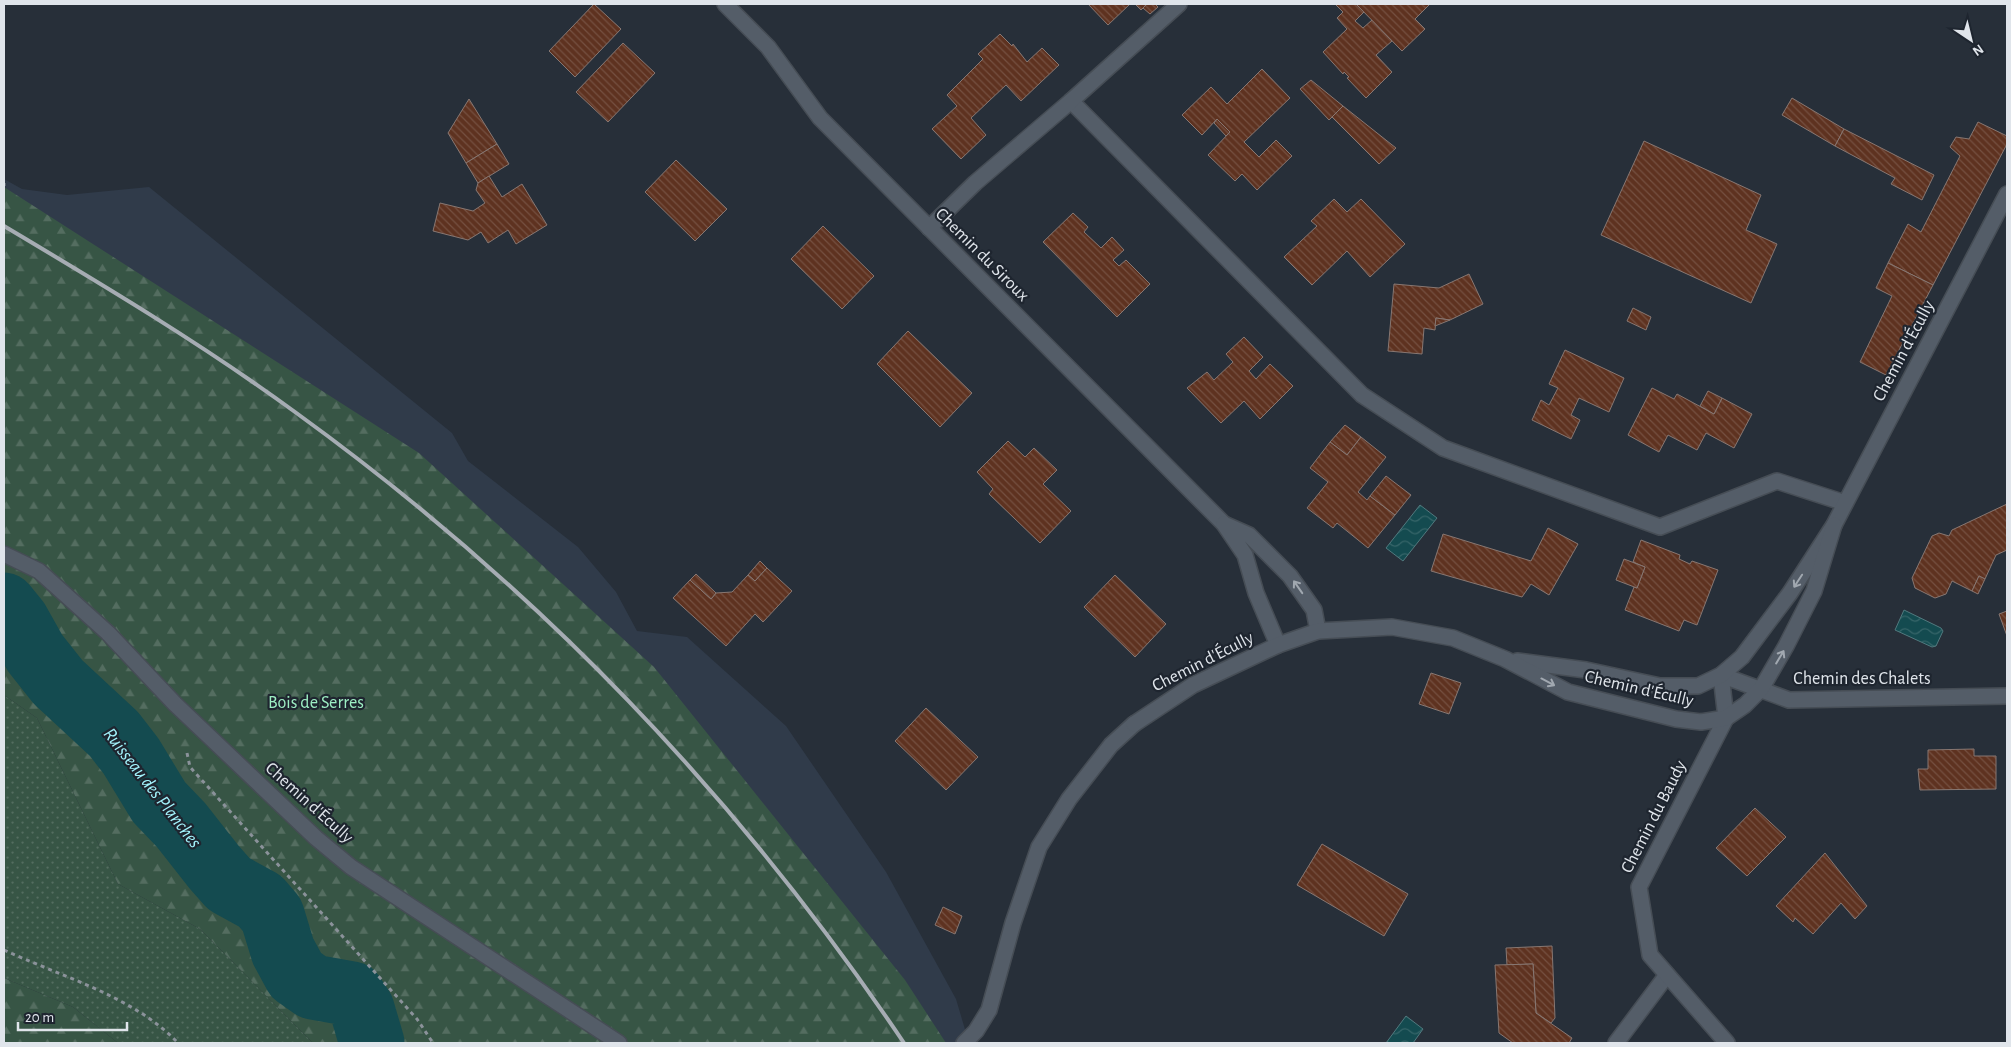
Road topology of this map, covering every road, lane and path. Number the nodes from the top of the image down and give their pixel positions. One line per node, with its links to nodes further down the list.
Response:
1 (725, 4): 5 (street, Chemin du Siroux)
2 (1179, 4): 3 (street)
3 (1071, 101): 5 (street); 6 (street)
4 (2007, 194): 6 (street, Chemin d'Écully)
5 (929, 228): 7 (street, Chemin du Siroux)
6 (1845, 503): 8 (street, Chemin d'Écully)
7 (1224, 524): 10 (street, Chemin du Siroux, one-way to 7); 11 (street, Chemin du Siroux)
8 (1834, 525): 13 (street, Chemin d'Écully, one-way to 13); 14 (street, Chemin d'Écully, one-way to 8)
9 (4, 554): 22 (street, Chemin d'Écully)
10 (1318, 631): 11 (street, Chemin d'Écully); 12 (street, Chemin d'Écully)
11 (1278, 645): 23 (street, Chemin d'Écully)
12 (1505, 659): 13 (street, Chemin d'Écully); 16 (street, Chemin d'Écully, one-way to 16)
13 (1721, 675): 14 (street, Chemin des Chalets); 16 (street)
14 (1761, 689): 15 (street, Chemin des Chalets); 16 (street, Chemin d'Écully)
15 (2007, 696)
16 (1726, 718): 19 (street, Chemin du Baudy)
17 (186, 749): 21 (path)
18 (4, 950): 20 (path)
19 (1667, 975): 24 (street); 25 (street, Chemin du Baudy)
20 (178, 1043)
21 (433, 1043)
22 (619, 1043)
23 (964, 1043)
24 (1616, 1043)
25 (1726, 1043)

